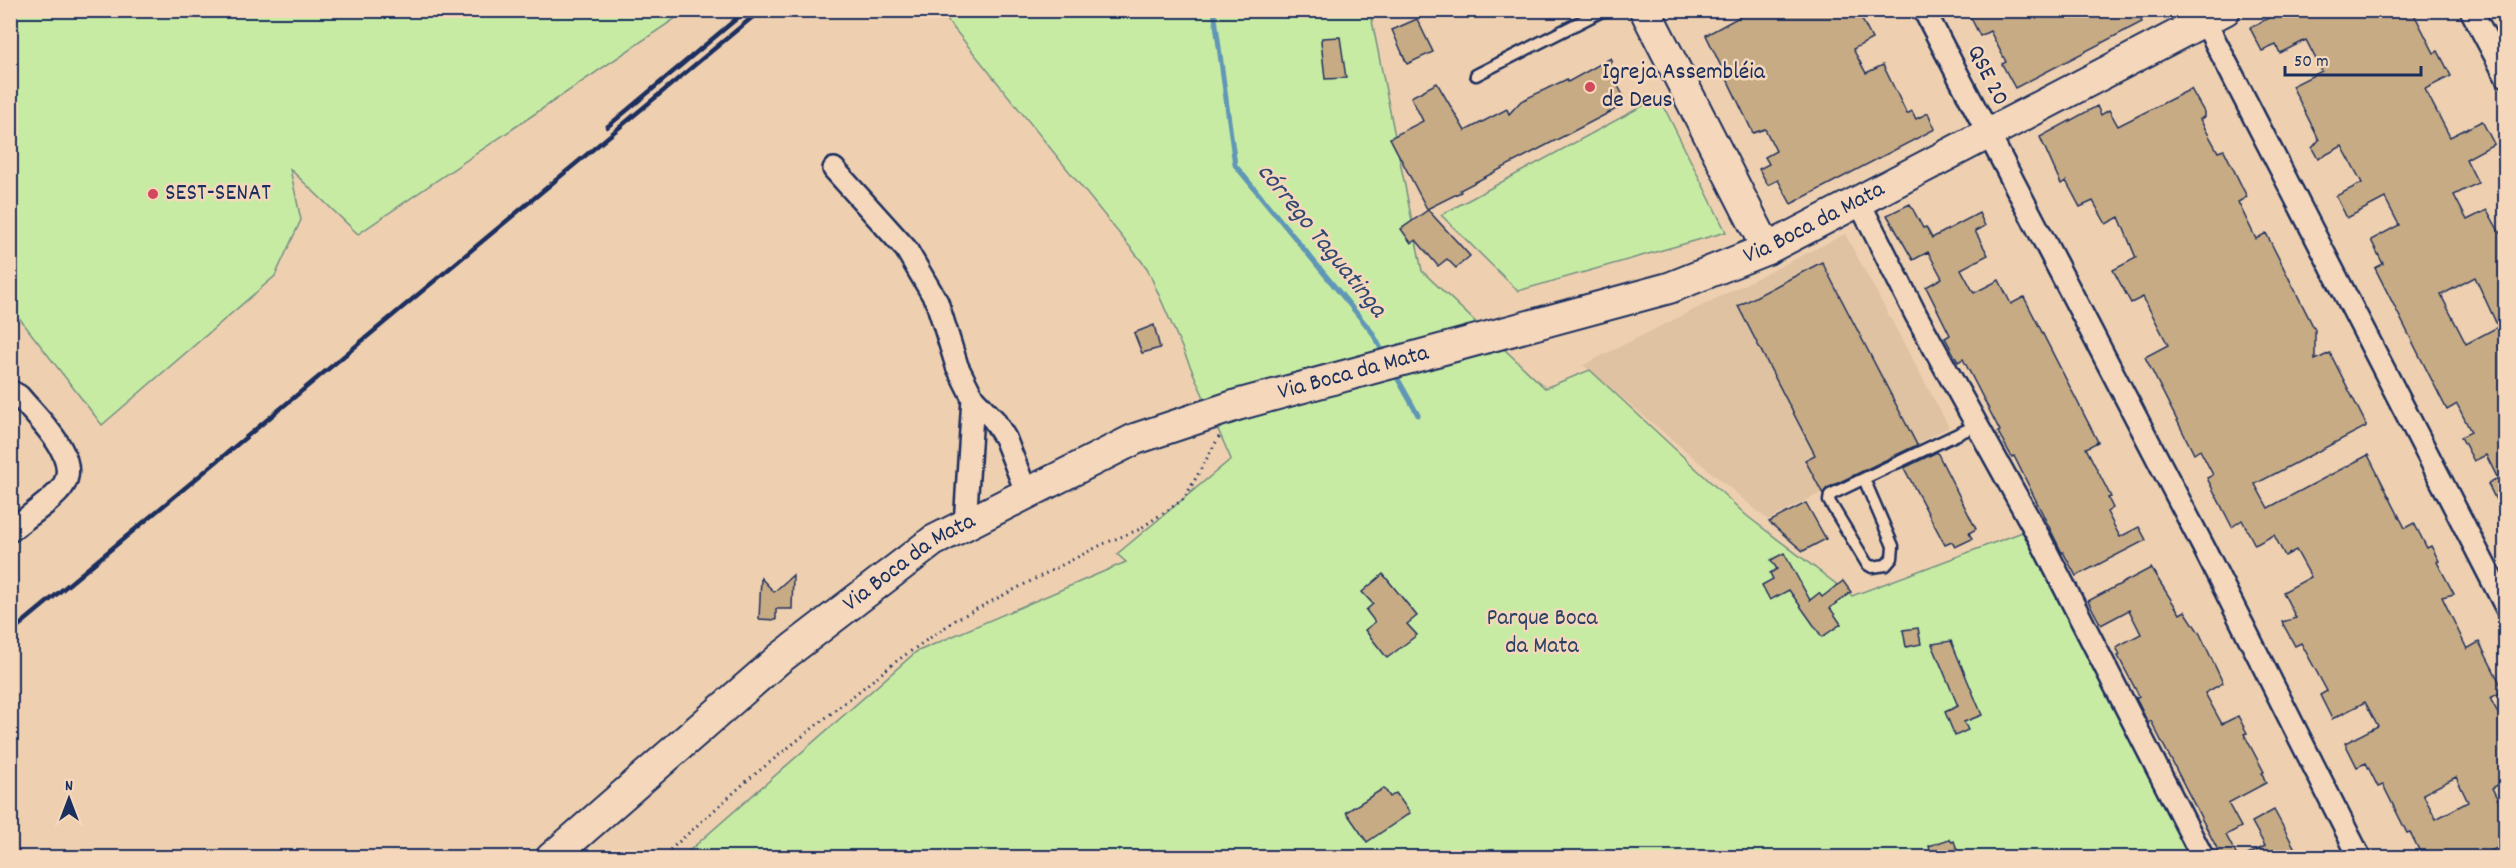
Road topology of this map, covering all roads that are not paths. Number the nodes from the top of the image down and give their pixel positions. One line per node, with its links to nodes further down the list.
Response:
1 (1604, 10): 6 (lane)
2 (1645, 10): 11 (street)
3 (1924, 10): 8 (street, QSE 20)
4 (2471, 10): 7 (street)
5 (2210, 14): 8 (street, Via Boca da Mata); 19 (street)
6 (1476, 75)
7 (2505, 76)
8 (1988, 133): 10 (street, Via Boca da Mata); 22 (street, QSE 20)
9 (834, 169): 13 (street)
10 (1858, 200): 11 (street, Via Boca da Mata); 14 (street)
11 (1767, 249): 16 (street, Via Boca da Mata)
12 (10, 391): 18 (street)
13 (973, 398): 16 (street); 17 (street)
14 (1977, 425): 15 (lane); 21 (street)
15 (1864, 479): 15 (lane)
16 (1027, 494): 17 (street, Via Boca da Mata)
17 (965, 525): 20 (street, Via Boca da Mata)
18 (10, 531)
19 (2505, 607)
20 (551, 858)
21 (2203, 858)
22 (2360, 858)

